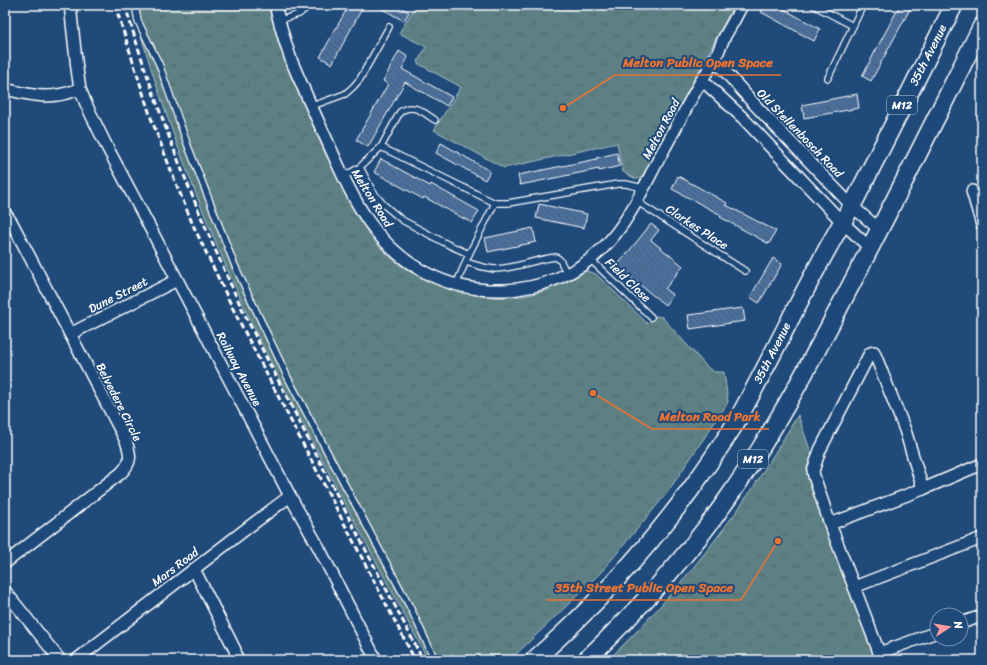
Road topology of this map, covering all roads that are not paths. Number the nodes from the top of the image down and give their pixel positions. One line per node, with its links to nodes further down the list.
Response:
1 (70, 5): 17 (street, Railway Avenue)
2 (135, 5): 59 (lane)
3 (276, 5): 9 (street, Melton Road)
4 (310, 5): 9 (lane)
5 (742, 5): 13 (street)
6 (813, 5): 10 (lane)
7 (864, 5): 10 (lane)
8 (954, 5): 27 (main road, 35th Avenue / M12)
9 (280, 20): 18 (street, Melton Road)
10 (853, 26): 14 (lane)
11 (982, 26): 31 (main road, M12)
12 (390, 27): 18 (lane)
13 (714, 60): 15 (street, Melton Road); 27 (street, Old Stellenbosch Road)
14 (828, 78)
15 (702, 80): 23 (street, Melton Road); 29 (street)
16 (5, 89): 17 (street)
17 (80, 89): 38 (street, Railway Avenue)
18 (312, 106): 22 (street, Melton Road)
19 (435, 120): 20 (lane)
20 (381, 147): 21 (lane); 26 (lane)
21 (360, 167): 22 (lane); 33 (lane)
22 (343, 177): 39 (street, Melton Road)
23 (643, 188): 25 (street, Melton Road); 26 (lane)
24 (972, 191): 30 (street)
25 (636, 201): 34 (street, Melton Road); 36 (lane, Clarkes Place)
26 (495, 202): 33 (lane)
27 (852, 206): 29 (main road, 35th Avenue / M12); 31 (street, Old Stellenbosch Road)
28 (5, 213): 41 (street, Belvedere Circle)
29 (842, 222): 32 (street); 60 (main road, 35th Avenue / M12)
30 (982, 225)
31 (880, 230): 32 (main road, M12)
32 (870, 248): 61 (main road, M12)
33 (469, 254): 35 (lane)
34 (590, 259): 37 (street, Melton Road); 40 (lane, Field Close)
35 (466, 262): 37 (lane); 39 (lane)
36 (745, 271)
37 (567, 274): 39 (street, Melton Road)
38 (177, 280): 41 (street, Dune Street); 44 (street, Railway Avenue)
39 (456, 285)
40 (651, 317)
41 (70, 334): 47 (street, Belvedere Circle)
42 (982, 464): 43 (street)
43 (923, 489): 45 (street); 45 (street)
44 (290, 496): 48 (street, Mars Road); 58 (street, Railway Avenue)
45 (830, 524): 49 (street)
46 (982, 538): 49 (street)
47 (5, 563)
48 (194, 569): 56 (street, Mars Road); 57 (street)
49 (854, 587): 54 (street)
50 (5, 592): 55 (street)
51 (982, 616): 52 (street)
52 (969, 620)
53 (929, 636): 54 (street)
54 (880, 657)
55 (60, 660)
56 (76, 660)
57 (237, 660)
58 (376, 660)
59 (436, 660)
60 (534, 660)
61 (586, 660)

